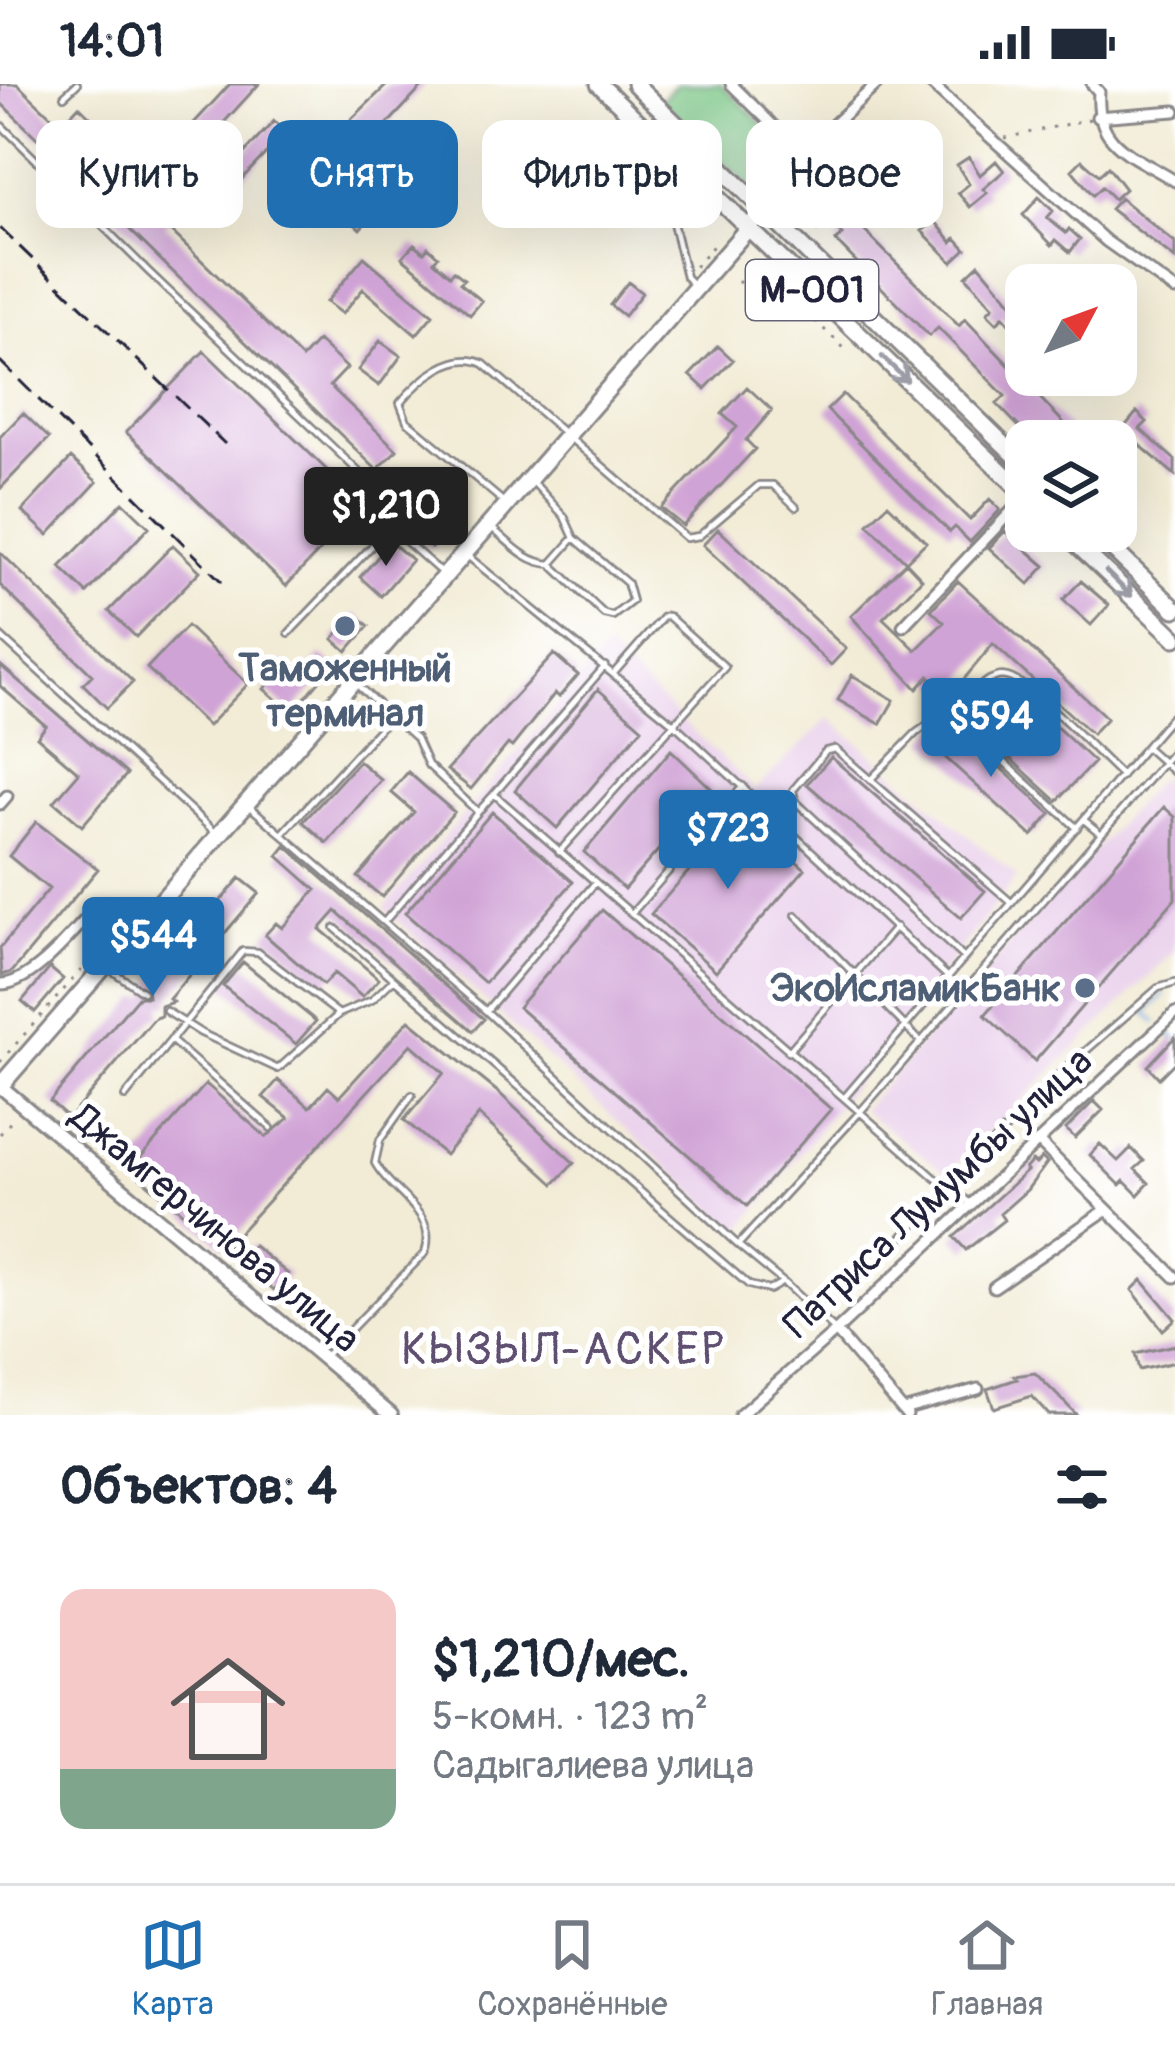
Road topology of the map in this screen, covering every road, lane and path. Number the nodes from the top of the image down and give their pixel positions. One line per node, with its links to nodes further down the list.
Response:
1 (77, 84): 8 (lane)
2 (599, 84): 11 (main road, M-001)
3 (731, 84): 12 (street)
4 (878, 84): 13 (street)
5 (931, 84): 15 (street)
6 (1092, 84): 10 (street)
7 (646, 88): 17 (main road, M-001)
8 (64, 96)
9 (1175, 111): 10 (street)
10 (1097, 117): 15 (path); 16 (street)
11 (637, 120)
12 (768, 120)
13 (839, 120)
14 (0, 124): 35 (lane)
15 (992, 141): 25 (street)
16 (1175, 181)
17 (746, 193)
18 (722, 202): 19 (main road, M-001)
19 (746, 226)
20 (674, 228): 24 (lane)
21 (748, 228): 24 (main road); 29 (main road, M-001, one-way to 29)
22 (781, 228): 28 (main road, M-001)
23 (738, 281): 26 (path)
24 (695, 285): 27 (main road)
25 (1175, 290)
26 (844, 348)
27 (566, 433): 30 (main road); 31 (lane); 32 (lane)
28 (1005, 446)
29 (1005, 476)
30 (529, 478): 31 (main road); 36 (lane)
31 (506, 504): 34 (main road)
32 (796, 507)
33 (1005, 518): 43 (street)
34 (489, 525): 39 (main road); 40 (lane)
35 (390, 527): 41 (lane); 44 (lane)
36 (574, 538): 40 (lane); 40 (lane)
37 (1085, 552): 46 (main road, one-way to 46)
38 (1116, 552): 42 (main road)
39 (464, 553): 41 (main road); 47 (lane)
40 (551, 563)
41 (445, 576): 49 (main road)
42 (1175, 609)
43 (903, 626)
44 (289, 633)
45 (0, 636): 68 (lane)
46 (1175, 638)
47 (605, 666): 48 (lane); 61 (lane)
48 (614, 673): 53 (lane); 53 (lane)
49 (351, 680): 52 (lane); 62 (main road)
50 (949, 712): 58 (lane); 59 (lane); 65 (lane)
51 (1175, 713): 54 (lane)
52 (392, 715): 63 (lane); 66 (lane)
53 (673, 723): 60 (lane); 69 (lane)
54 (1146, 747): 56 (lane); 58 (lane)
55 (1175, 749): 56 (lane)
56 (1163, 763): 57 (lane); 67 (lane)
57 (1175, 773)
58 (1122, 776): 64 (lane)
59 (870, 780): 71 (lane); 78 (lane)
60 (742, 786): 73 (lane); 76 (lane)
61 (494, 794): 63 (lane); 69 (lane)
62 (246, 803): 66 (lane); 68 (main road)
63 (478, 812): 75 (lane)
64 (1084, 820): 65 (lane); 67 (lane)
65 (1077, 828): 71 (lane)
66 (282, 834): 75 (lane)
67 (1101, 834): 86 (lane)
68 (218, 835): 79 (main road)
69 (560, 852): 70 (lane)
70 (597, 881): 73 (lane); 88 (lane)
71 (1012, 903): 78 (lane)
72 (97, 907): 84 (street)
73 (632, 913): 95 (lane)
74 (796, 915): 80 (lane)
75 (385, 921): 88 (lane)
76 (896, 927): 80 (lane); 81 (lane)
77 (335, 928): 82 (lane)
78 (964, 958): 81 (lane)
79 (104, 965): 85 (lane); 96 (main road)
80 (856, 975): 92 (lane); 95 (lane)
81 (948, 977): 86 (lane); 92 (lane)
82 (394, 979): 89 (lane); 111 (lane)
83 (1174, 982): 105 (lane)
84 (0, 984)
85 (143, 992)
86 (964, 992): 94 (lane)
87 (166, 1011): 91 (lane)
88 (486, 1011): 109 (lane)
89 (339, 1014): 91 (lane); 91 (lane)
90 (1173, 1020): 104 (street, Патриса Лумумбы улица)
91 (184, 1025): 93 (lane)
92 (905, 1026): 94 (lane); 99 (lane)
93 (172, 1041): 98 (lane); 102 (lane)
94 (921, 1042): 101 (lane)
95 (788, 1052): 99 (lane)
96 (0, 1086): 100 (street, Джамгерчинова улица)
97 (412, 1095): 114 (lane)
98 (125, 1096)
99 (844, 1098): 101 (lane)
100 (24, 1106): 103 (path); 114 (street, Джамгерчинова улица)
101 (860, 1112): 105 (lane); 109 (lane)
102 (271, 1128)
103 (0, 1134)
104 (1038, 1142): 106 (street, Патриса Лумумбы улица); 107 (street)
105 (949, 1189): 106 (lane); 108 (lane)
106 (971, 1204): 113 (street, Патриса Лумумбы улица)
107 (1106, 1210): 110 (street); 112 (street)
108 (898, 1240)
109 (738, 1245): 111 (lane)
110 (1175, 1277)
111 (783, 1282): 113 (lane)
112 (994, 1287)
113 (836, 1331): 116 (street); 118 (street, Патриса Лумумбы улица)
114 (323, 1358): 117 (street, Джамгерчинова улица)
115 (979, 1389): 116 (street)
116 (905, 1413)
117 (391, 1415)
118 (740, 1415)

